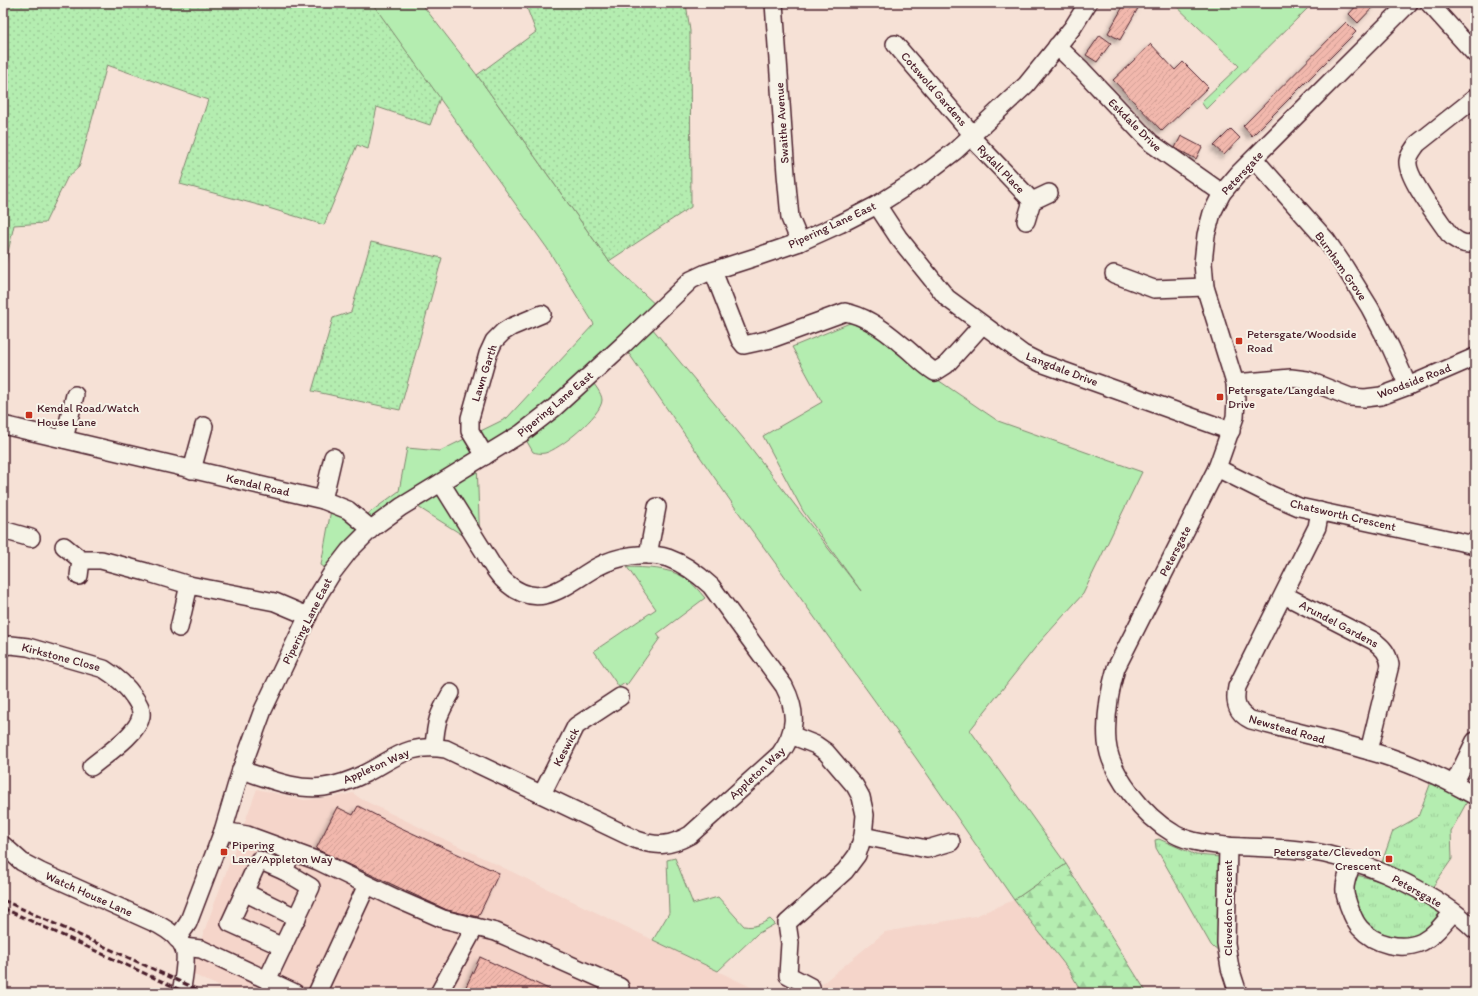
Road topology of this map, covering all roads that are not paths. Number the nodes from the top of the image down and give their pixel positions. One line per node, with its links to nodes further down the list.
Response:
1 (774, 3): 16 (street, Swaithe Avenue)
2 (1088, 3): 6 (street, Pipering Lane East)
3 (1410, 3): 10 (street, Petersgate)
4 (1428, 3): 7 (street)
5 (895, 44): 9 (street, Cotswold Gardens)
6 (1057, 46): 9 (street, Pipering Lane East); 12 (street, Eskdale Drive)
7 (1475, 54)
8 (1475, 98): 17 (street)
9 (972, 136): 13 (street, Rydall Place); 14 (street, Pipering Lane East)
10 (1254, 159): 12 (street, Petersgate); 25 (street, Burnham Grove)
11 (1049, 193): 13 (street, Rydall Place)
12 (1222, 193): 20 (street, Petersgate)
13 (1032, 201): 15 (street, Rydall Place)
14 (877, 205): 16 (street, Pipering Lane East); 22 (street, Langdale Drive)
15 (1026, 221)
16 (800, 242): 18 (street, Pipering Lane East)
17 (1475, 243)
18 (713, 271): 22 (street); 32 (street, Pipering Lane East)
19 (1114, 274): 20 (street)
20 (1205, 288): 24 (street, Petersgate)
21 (542, 314): 32 (street, Lawn Garth)
22 (982, 325): 29 (street, Langdale Drive)
23 (1475, 357): 25 (street, Woodside Road)
24 (1235, 383): 25 (street, Woodside Road); 29 (street, Petersgate)
25 (1408, 386)
26 (76, 392): 30 (street)
27 (205, 423): 34 (street)
28 (3, 425): 30 (street, Kendal Road)
29 (1231, 431): 33 (street, Petersgate)
30 (64, 439): 34 (street, Kendal Road)
31 (333, 453): 36 (street)
32 (484, 456): 35 (street, Pipering Lane East)
33 (1217, 468): 38 (street, Chatsworth Crescent); 65 (street, Petersgate)
34 (192, 470): 36 (street, Kendal Road)
35 (441, 483): 39 (street, Pipering Lane East); 44 (street, Appleton Way)
36 (323, 500): 39 (street, Kendal Road)
37 (657, 507): 44 (street)
38 (1320, 511): 42 (street, Chatsworth Crescent); 46 (street, Newstead Road)
39 (371, 529): 47 (street, Pipering Lane East)
40 (3, 530): 41 (street)
41 (30, 538)
42 (1475, 545)
43 (64, 546): 45 (street)
44 (648, 555): 52 (street, Appleton Way)
45 (189, 585): 47 (street); 48 (street)
46 (1284, 595): 55 (street, Arundel Gardens); 55 (street, Newstead Road)
47 (308, 616): 57 (street, Pipering Lane East)
48 (179, 628)
49 (3, 646): 56 (street, Kirkstone Close)
50 (451, 693): 54 (street)
51 (620, 697): 59 (street, Keswick)
52 (792, 735): 59 (street, Appleton Way); 62 (street)
53 (1475, 741): 58 (street)
54 (434, 747): 57 (street, Appleton Way); 59 (street, Appleton Way)
55 (1369, 751): 58 (street, Newstead Road)
56 (91, 766)
57 (241, 770): 61 (street, Pipering Lane East)
58 (1454, 784): 60 (street, Newstead Road)
59 (542, 794)
60 (1475, 796)
61 (223, 831): 66 (street); 75 (street, Pipering Lane East)
62 (863, 836): 63 (street); 79 (street)
63 (950, 842)
64 (3, 845): 75 (street, Watch House Lane)
65 (1228, 846): 67 (street, Petersgate); 84 (street, Clevedon Crescent)
66 (292, 851): 68 (street); 69 (street)
67 (1353, 862): 71 (street, Petersgate); 71 (street)
68 (284, 871): 70 (street); 72 (street)
69 (367, 885): 73 (street); 82 (street)
70 (244, 892): 72 (street); 76 (street)
71 (1453, 912): 74 (street, Petersgate)
72 (297, 918): 76 (street)
73 (475, 927): 78 (street); 83 (street)
74 (1475, 930)
75 (180, 943): 77 (street); 80 (street)
76 (283, 947): 77 (street)
77 (267, 980): 81 (street)
78 (620, 987)
79 (811, 987)
80 (181, 993)
81 (295, 993)
82 (317, 993)
83 (439, 993)
84 (1238, 993)

